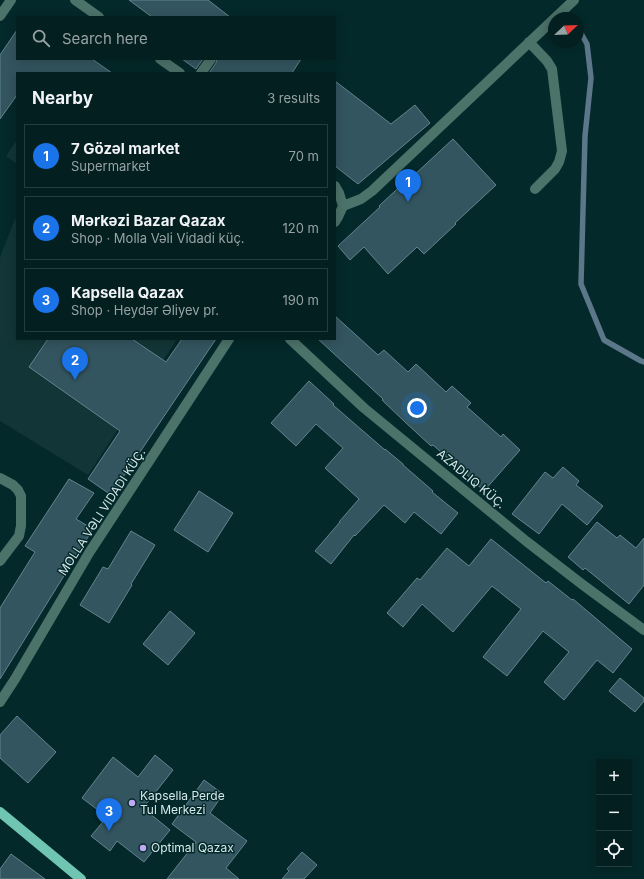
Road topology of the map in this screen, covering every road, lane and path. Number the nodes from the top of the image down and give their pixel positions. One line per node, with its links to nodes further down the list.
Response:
1 (11, 0): 5 (street)
2 (75, 0): 6 (street)
3 (574, 0): 4 (street)
4 (561, 12)
5 (0, 16)
6 (98, 16)
7 (548, 24): 8 (street)
8 (529, 42): 14 (street); 15 (street)
9 (161, 60): 11 (street)
10 (211, 60): 12 (street)
11 (179, 72)
12 (202, 72)
13 (336, 187): 15 (street)
14 (535, 189)
15 (343, 206): 16 (street)
16 (336, 220)
17 (228, 340): 22 (street, MOLLA VƏLI VIDADI KÜÇ.)
18 (291, 340): 21 (street)
19 (0, 478): 20 (street)
20 (0, 561)
21 (644, 630)
22 (0, 702)
23 (0, 812): 24 (main road)
24 (81, 879)

